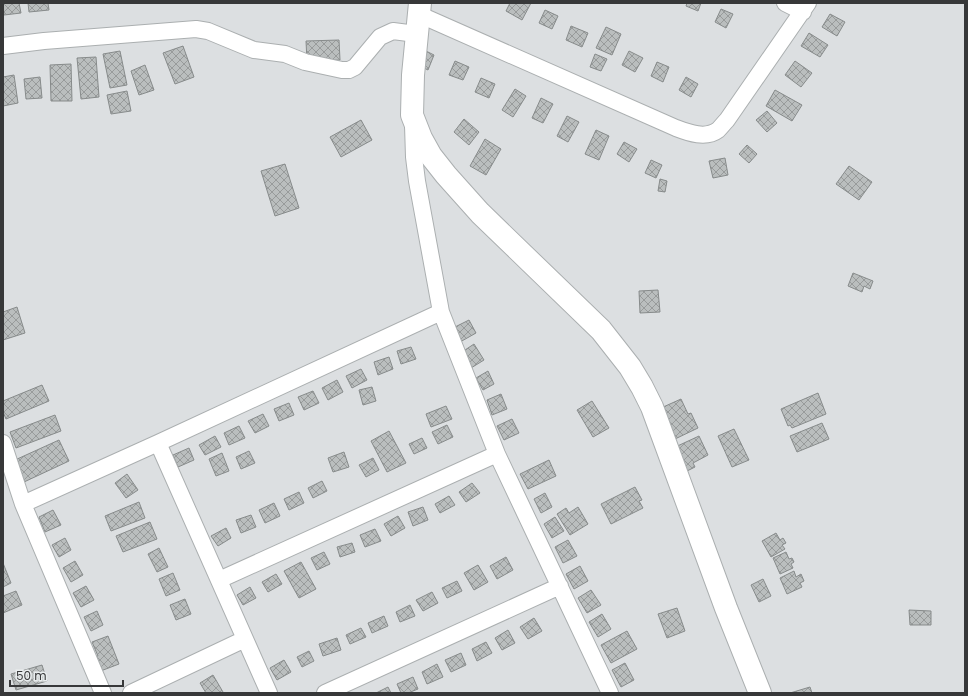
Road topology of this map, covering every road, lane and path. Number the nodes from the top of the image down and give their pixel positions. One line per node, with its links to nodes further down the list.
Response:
1 (785, 3): 2 (street)
2 (806, 7): 3 (street)
3 (418, 17): 4 (street); 5 (street)
4 (3, 46)
5 (412, 115): 6 (street); 19 (street)
6 (441, 312): 8 (street); 9 (street)
7 (3, 443): 10 (street)
8 (158, 443): 10 (street); 11 (street)
9 (497, 454): 11 (street); 12 (street)
10 (22, 504): 14 (street)
11 (219, 580): 13 (street)
12 (560, 586): 17 (street); 18 (street)
13 (245, 639): 15 (street); 16 (street)
14 (103, 693)
15 (131, 693)
16 (269, 693)
17 (325, 693)
18 (610, 693)
19 (760, 693)

